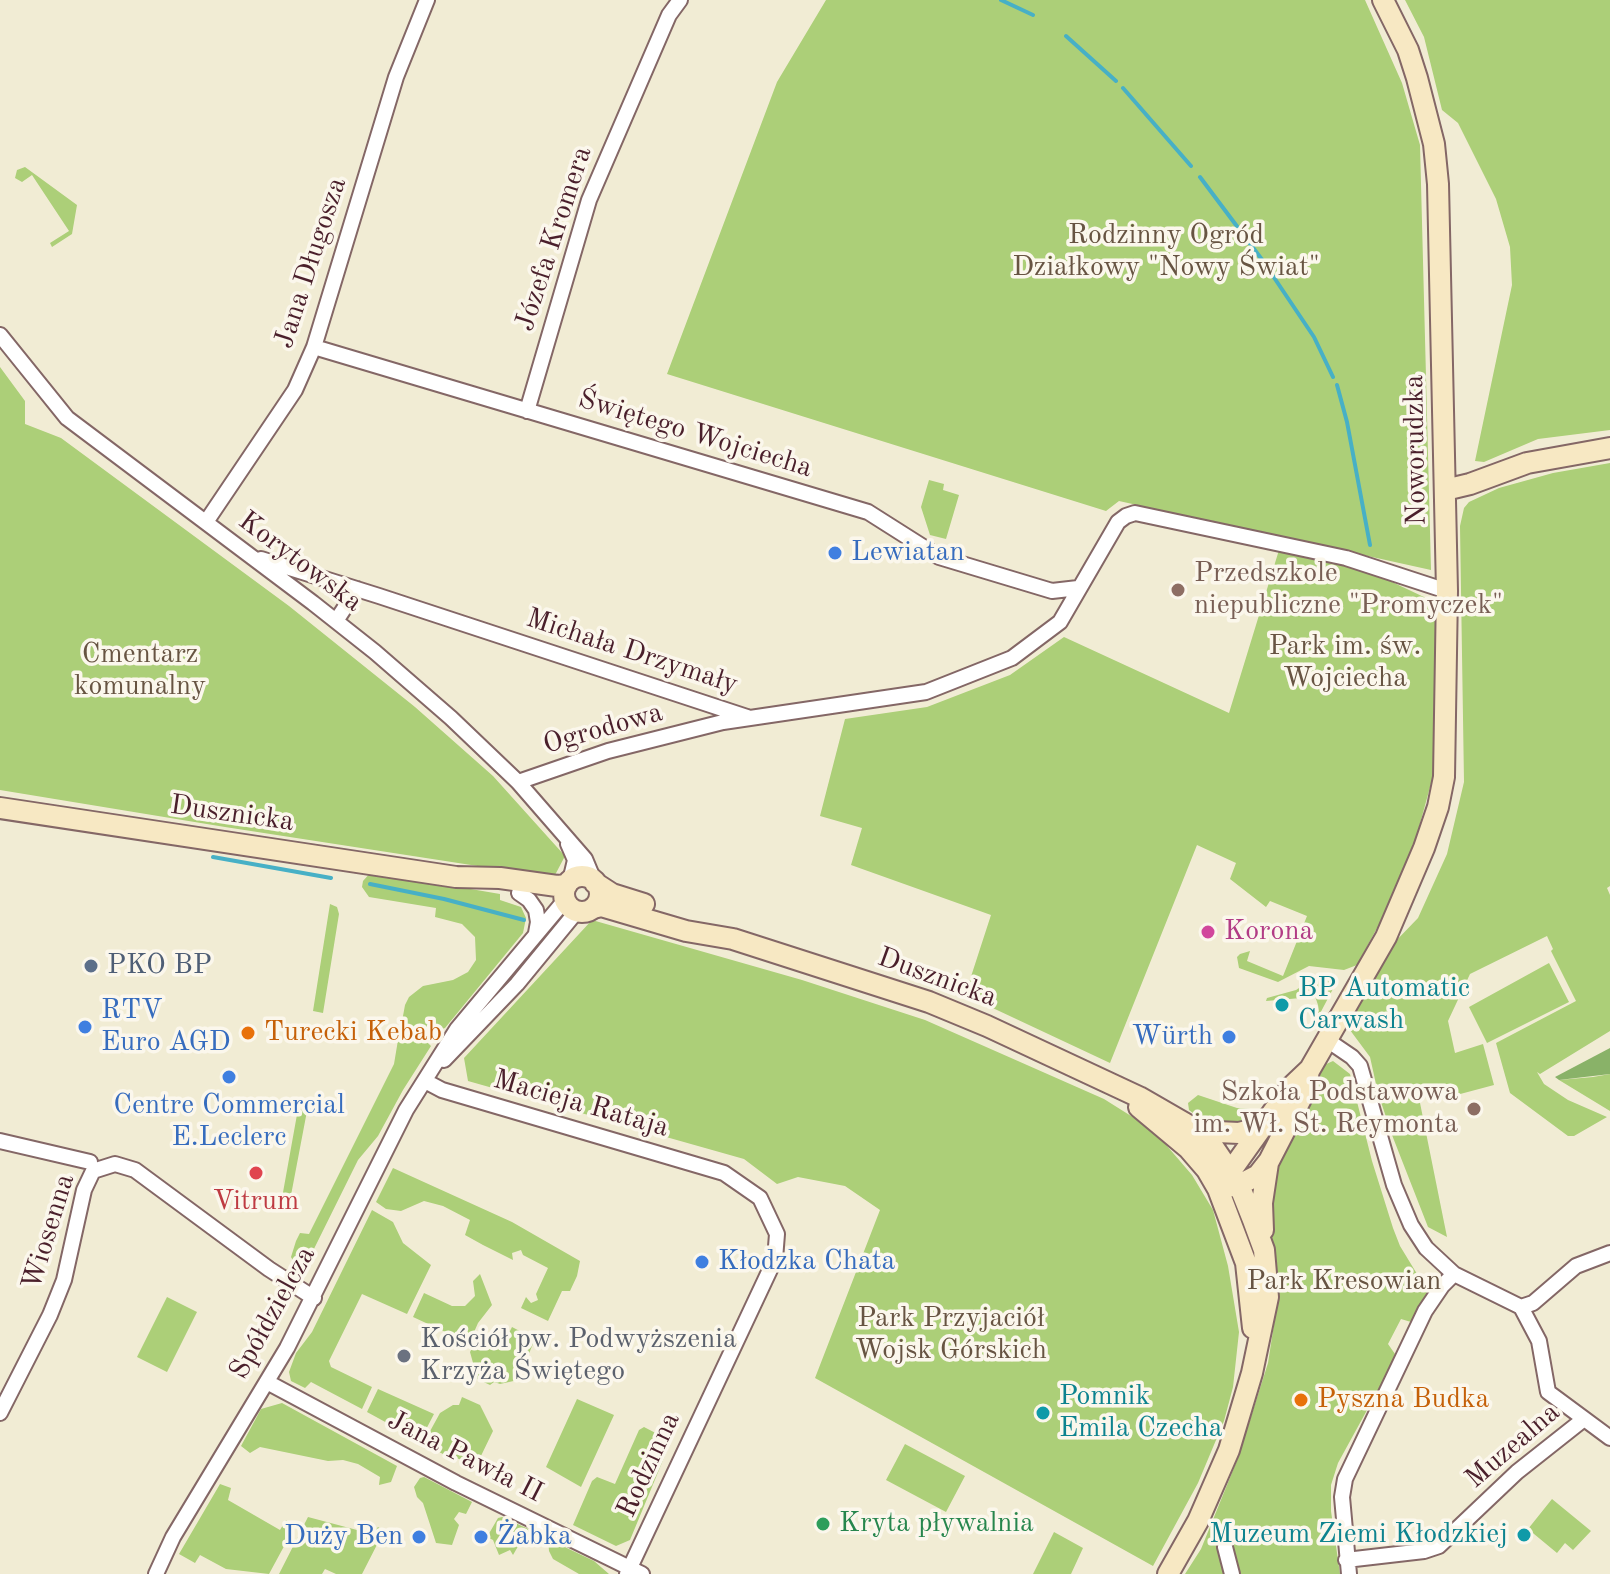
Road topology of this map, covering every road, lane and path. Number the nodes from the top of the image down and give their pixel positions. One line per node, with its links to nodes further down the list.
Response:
1 (427, 0): 5 (street, Jana Długosza)
2 (680, 0): 6 (street, Józefa Kromera)
3 (1383, 0): 8 (street, Noworudzka)
4 (0, 335): 9 (street, Korytowska)
5 (314, 347): 6 (street, Świętego Wojciecha); 9 (street, Jana Długosza)
6 (527, 411): 13 (street, Świętego Wojciecha)
7 (1610, 448): 8 (street)
8 (1445, 490): 14 (street, Noworudzka)
9 (206, 522): 10 (street, Korytowska)
10 (251, 556): 12 (street, Michała Drzymały); 15 (street, Korytowska)
11 (1078, 588): 13 (street, Świętego Wojciecha); 14 (street, Michała Drzymały); 16 (street, Michała Drzymały)
12 (357, 589): 15 (street); 17 (street, Michała Drzymały)
13 (1052, 591): 16 (street)
14 (1447, 591): 27 (street, Noworudzka)
15 (336, 621): 18 (street, Korytowska)
16 (1060, 622): 17 (street, Michała Drzymały)
17 (751, 718): 18 (street, Ogrodowa)
18 (518, 782): 20 (street, Korytowska)
19 (0, 808): 21 (street, Dusznicka)
20 (565, 836): 22 (street, Korytowska); 24 (street)
21 (456, 877): 23 (street, Dusznicka); 24 (street, Dusznicka)
22 (595, 883): 24 (street); 26 (street, Dusznicka)
23 (519, 893): 24 (street, Dusznicka); 25 (street)
24 (574, 897): 25 (street, Spółdzielcza); 26 (street, Dusznicka); 29 (street, Spółdzielcza)
25 (536, 934): 29 (street, Spółdzielcza)
26 (733, 939): 30 (street, Dusznicka)
27 (1327, 1040): 28 (street, Noworudzka); 40 (street)
28 (1310, 1069): 31 (street, Noworudzka); 34 (street, Noworudzka)
29 (427, 1078): 36 (street, Macieja Rataja); 41 (street, Spółdzielcza)
30 (1114, 1087): 32 (street, Dusznicka); 37 (street, Dusznicka)
31 (1262, 1127): 32 (street); 37 (street, Noworudzka)
32 (1196, 1131): 37 (street, Dusznicka)
33 (0, 1141): 35 (street)
34 (1269, 1161): 37 (street, Noworudzka); 38 (street)
35 (90, 1162)
36 (724, 1173): 50 (street, Rodzinna)
37 (1229, 1182): 38 (street); 43 (street)
38 (1264, 1250): 43 (street)
39 (1610, 1253): 42 (street)
40 (1454, 1274): 42 (street); 49 (street)
41 (314, 1298): 44 (street, Spółdzielcza); 45 (street, Wiosenna)
42 (1521, 1307): 46 (street)
43 (1255, 1356): 52 (street)
44 (267, 1382): 50 (street, Jana Pawła II); 51 (street, Spółdzielcza)
45 (0, 1413)
46 (1584, 1419): 47 (street); 49 (street, Muzealna)
47 (1610, 1438)
48 (1225, 1547): 53 (street)
49 (1348, 1567)
50 (633, 1572)
51 (156, 1574)
52 (1168, 1574)
53 (1232, 1574)

